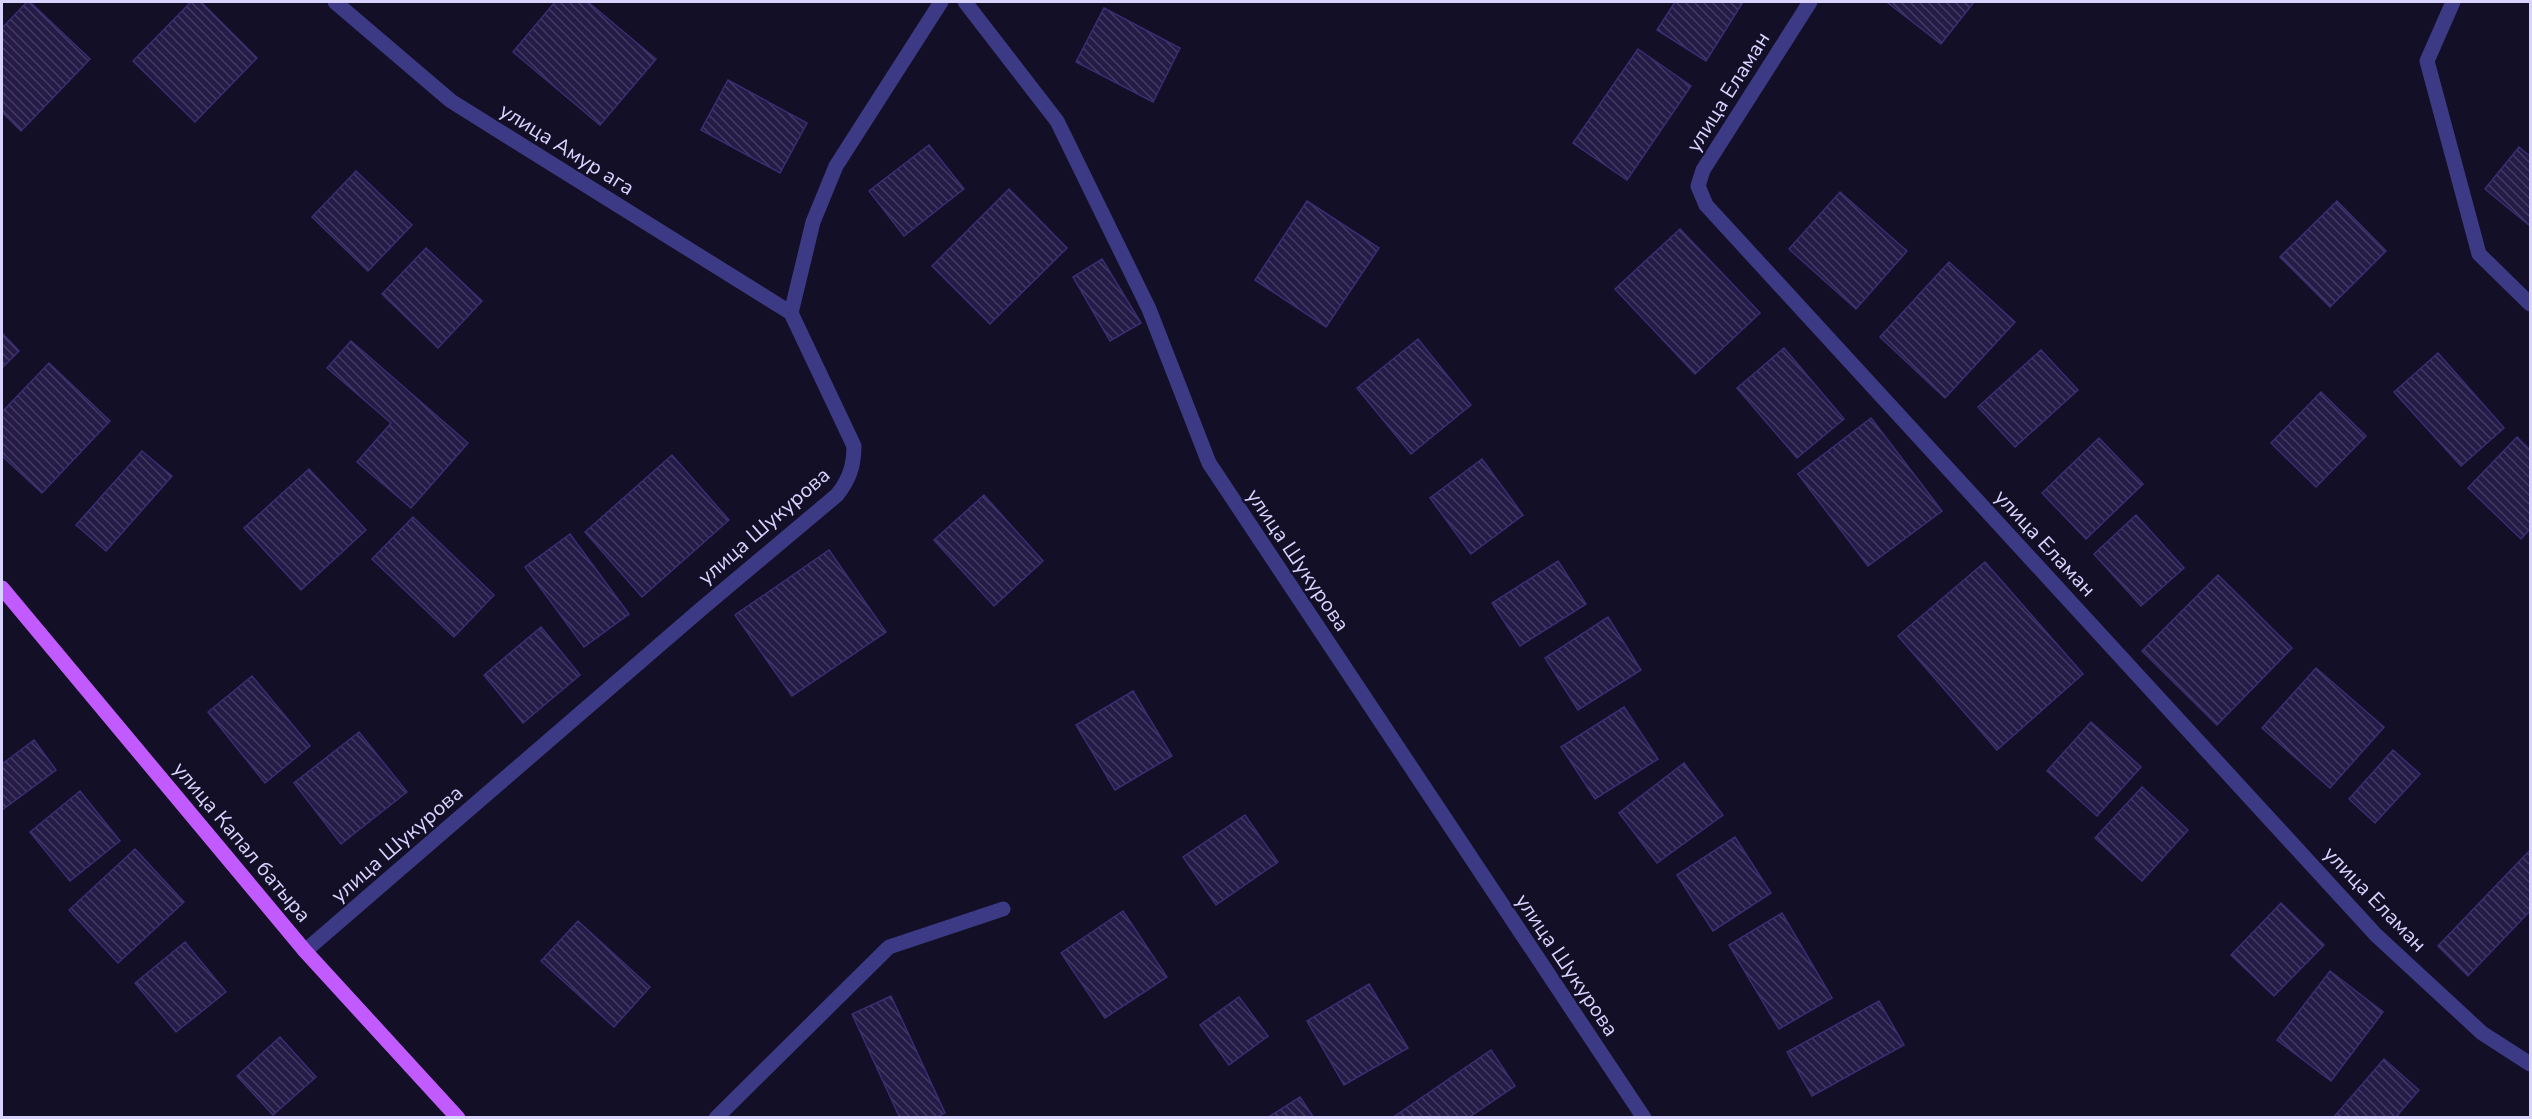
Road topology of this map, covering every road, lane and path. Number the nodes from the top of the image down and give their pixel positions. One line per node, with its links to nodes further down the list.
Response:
1 (335, 2): 7 (street, улица Амур ага)
2 (941, 2): 7 (street)
3 (965, 2): 14 (street, улица Шукурова)
4 (1810, 2): 11 (street, улица Еламан)
5 (2453, 2): 6 (street)
6 (2530, 304)
7 (790, 313): 10 (street, улица Шукурова)
8 (2, 588): 10 (main road, улица Капал батыра)
9 (1003, 909): 13 (street)
10 (305, 951): 12 (main road, улица Капал батыра)
11 (2530, 1064)
12 (458, 1118)
13 (716, 1118)
14 (1644, 1118)

